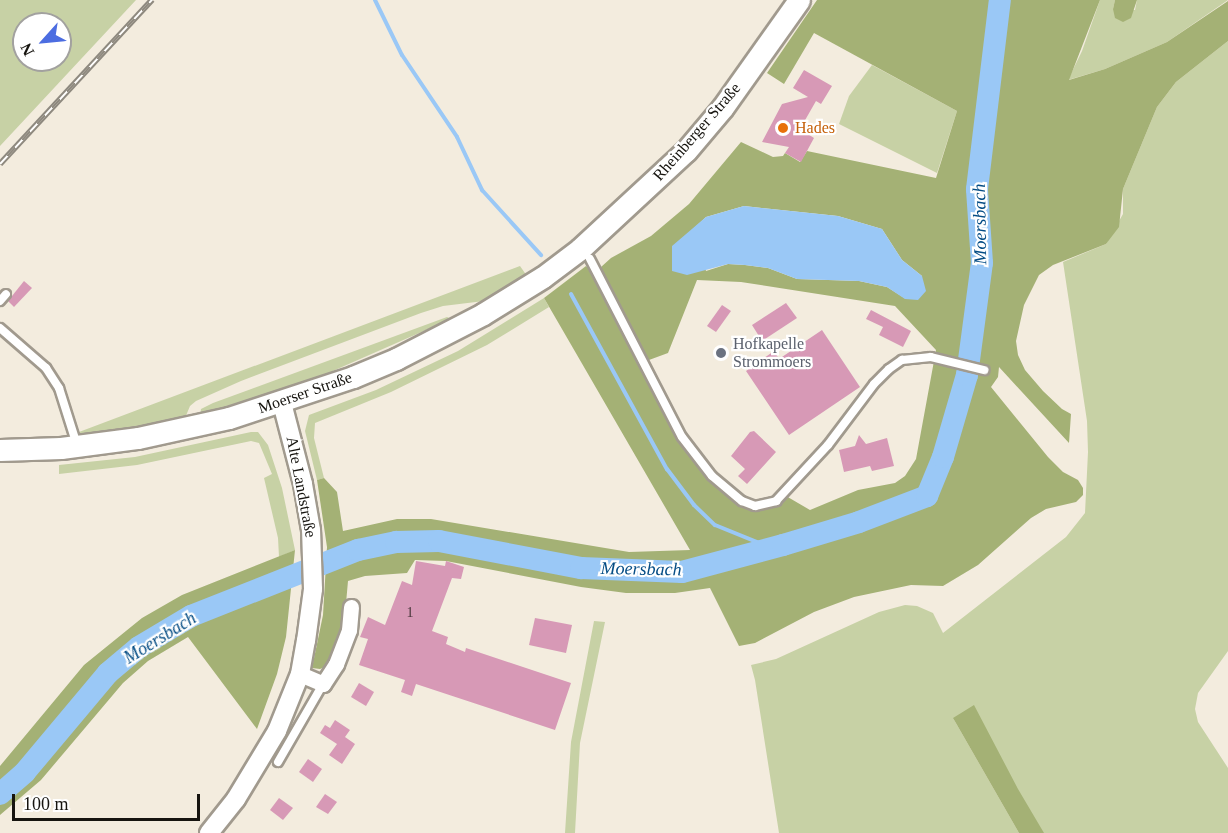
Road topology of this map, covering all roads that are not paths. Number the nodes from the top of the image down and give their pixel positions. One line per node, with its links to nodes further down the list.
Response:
1 (799, 0): 2 (main road, Rheinberger Straße)
2 (585, 254): 4 (lane); 5 (main road, Moerser Straße)
3 (0, 328): 6 (lane)
4 (984, 370)
5 (282, 403): 6 (main road, Moerser Straße); 9 (street, Alte Landstraße)
6 (77, 446): 7 (main road, Moerser Straße)
7 (0, 450)
8 (351, 607): 10 (street)
9 (300, 674): 10 (street); 12 (street, Alte Landstraße)
10 (323, 684): 11 (lane)
11 (278, 762)
12 (209, 833)

